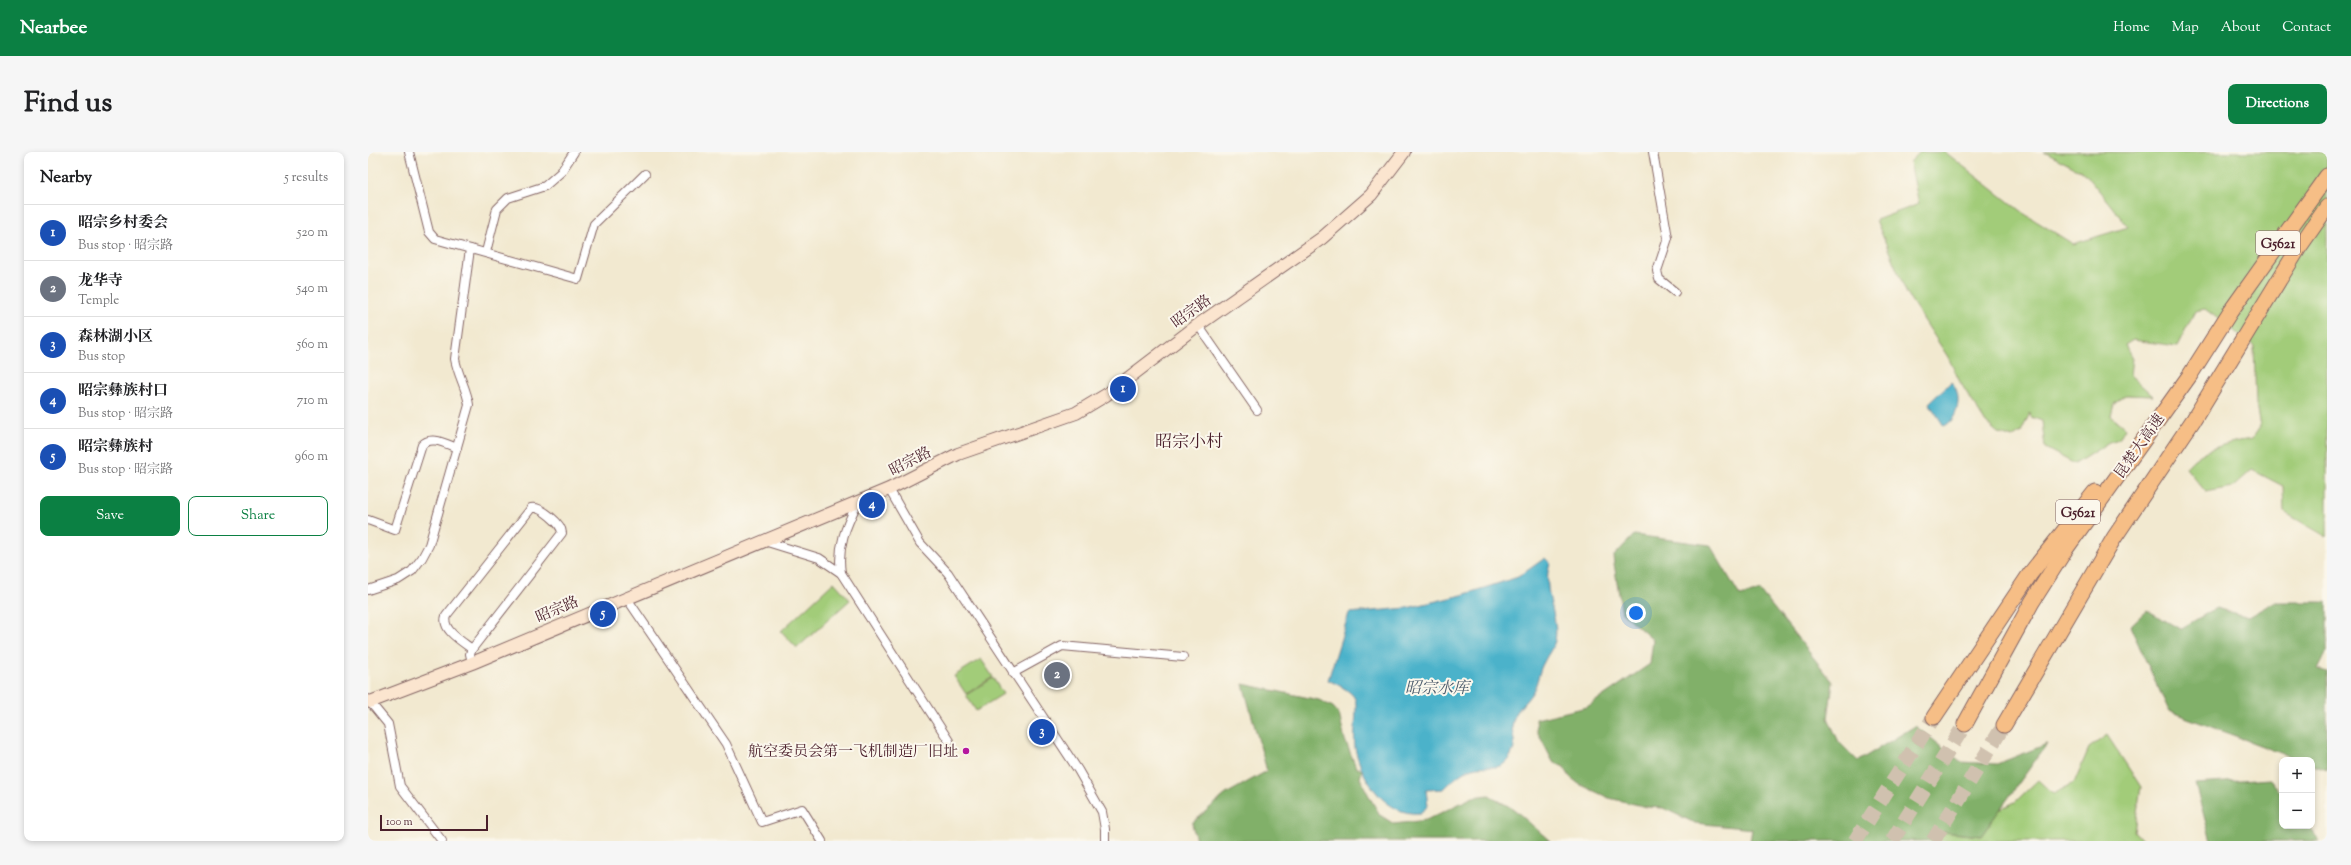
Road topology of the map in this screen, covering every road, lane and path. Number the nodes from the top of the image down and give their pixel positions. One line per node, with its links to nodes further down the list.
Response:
1 (409, 152): 8 (street)
2 (574, 152): 9 (street)
3 (1404, 152): 12 (street, 昭宗路)
4 (1653, 152): 10 (street)
5 (645, 174): 9 (street)
6 (2327, 176): 11 (highway, 昆楚大高速 / G5621)
7 (2327, 207): 29 (highway, 昆楚大高速 / G5621)
8 (470, 249): 9 (street); 14 (street)
9 (486, 252)
10 (1675, 292)
11 (2230, 312): 27 (highway, G5621); 28 (highway, 昆楚大高速 / G5621)
12 (1198, 325): 13 (street); 15 (street, 昭宗路)
13 (1257, 410)
14 (457, 448): 17 (street); 20 (street)
15 (889, 490): 16 (street, 昭宗路); 25 (street)
16 (858, 502): 18 (street, 昭宗路); 19 (street)
17 (368, 520)
18 (764, 541): 19 (street); 21 (street, 昭宗路)
19 (841, 573): 30 (street)
20 (368, 590)
21 (626, 598): 24 (street, 昭宗路); 32 (street)
22 (472, 649): 22 (street); 24 (street)
23 (1183, 657): 25 (street)
24 (472, 663): 26 (street, 昭宗路)
25 (1013, 673): 33 (street)
26 (369, 701): 31 (street)
27 (1934, 717)
28 (1965, 724)
29 (2004, 725)
30 (948, 741)
31 (442, 841)
32 (822, 841)
33 (1104, 841)

